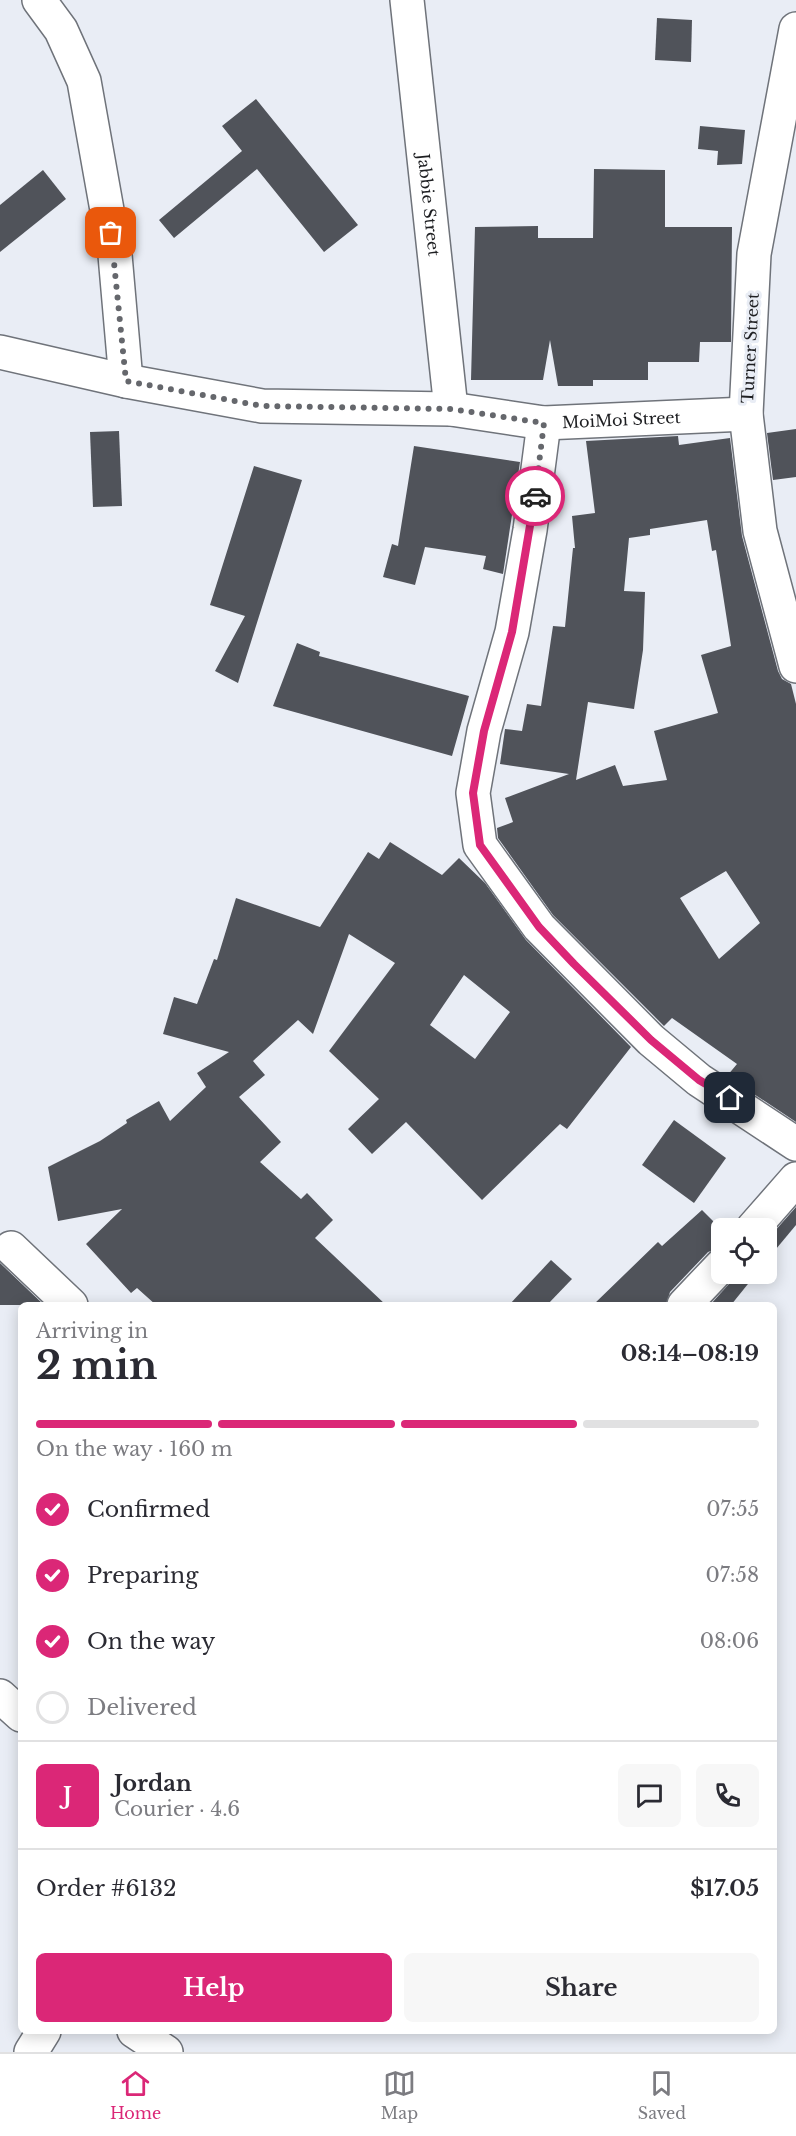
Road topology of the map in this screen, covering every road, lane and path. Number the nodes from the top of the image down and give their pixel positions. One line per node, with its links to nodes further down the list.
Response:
1 (39, 0): 5 (street)
2 (407, 0): 6 (street, Jabbie Street)
3 (796, 29): 7 (street, Turner Street)
4 (0, 352): 5 (street, MoiMoi Street)
5 (126, 381): 6 (street, MoiMoi Street)
6 (451, 409): 8 (street, MoiMoi Street)
7 (746, 414): 8 (street, MoiMoi Street); 9 (street, Turner Street)
8 (544, 423): 10 (street)
9 (796, 666)
10 (796, 1144)
11 (796, 1179): 12 (street)
12 (762, 1218)
13 (11, 1248): 15 (street)
14 (711, 1277): 16 (street)
15 (68, 1302)
16 (687, 1302)
17 (0, 1696): 18 (street)
18 (18, 1712)
19 (42, 2034): 21 (street)
20 (139, 2034): 22 (street)
21 (31, 2052)
22 (166, 2052)

